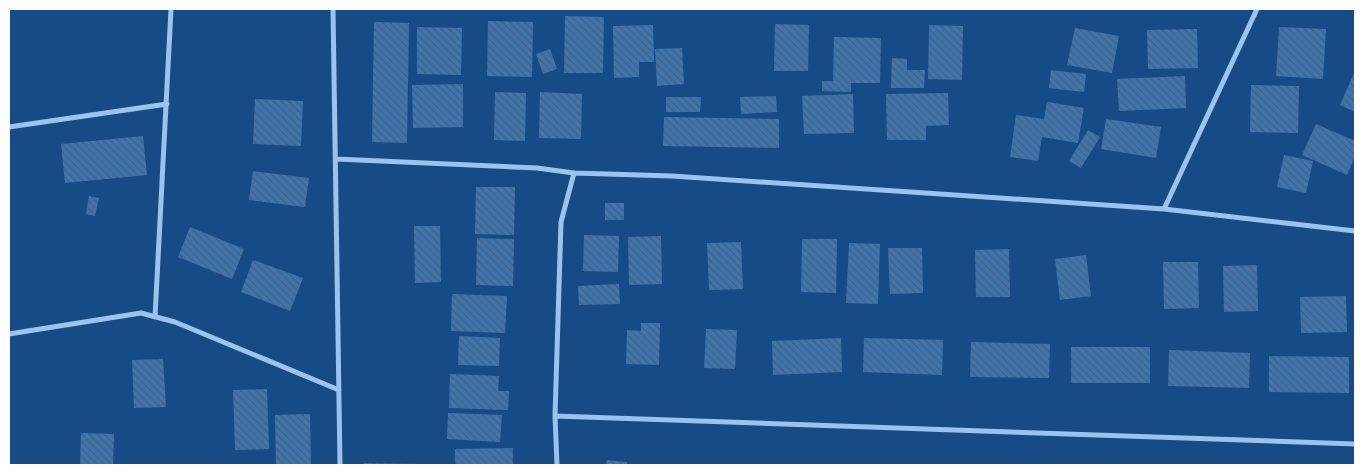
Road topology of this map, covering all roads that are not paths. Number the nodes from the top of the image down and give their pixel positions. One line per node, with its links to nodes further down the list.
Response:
1 (171, 9): 4 (street)
2 (334, 9): 6 (street)
3 (1257, 9): 8 (street)
4 (167, 104): 5 (street); 10 (street)
5 (9, 127)
6 (336, 159): 7 (street); 12 (street)
7 (574, 173): 8 (street); 13 (street)
8 (1164, 209): 9 (street)
9 (1355, 231)
10 (155, 317): 11 (street); 12 (street)
11 (9, 334)
12 (339, 390): 15 (street)
13 (555, 416): 14 (street); 16 (street)
14 (1355, 444)
15 (340, 465)
16 (557, 465)

